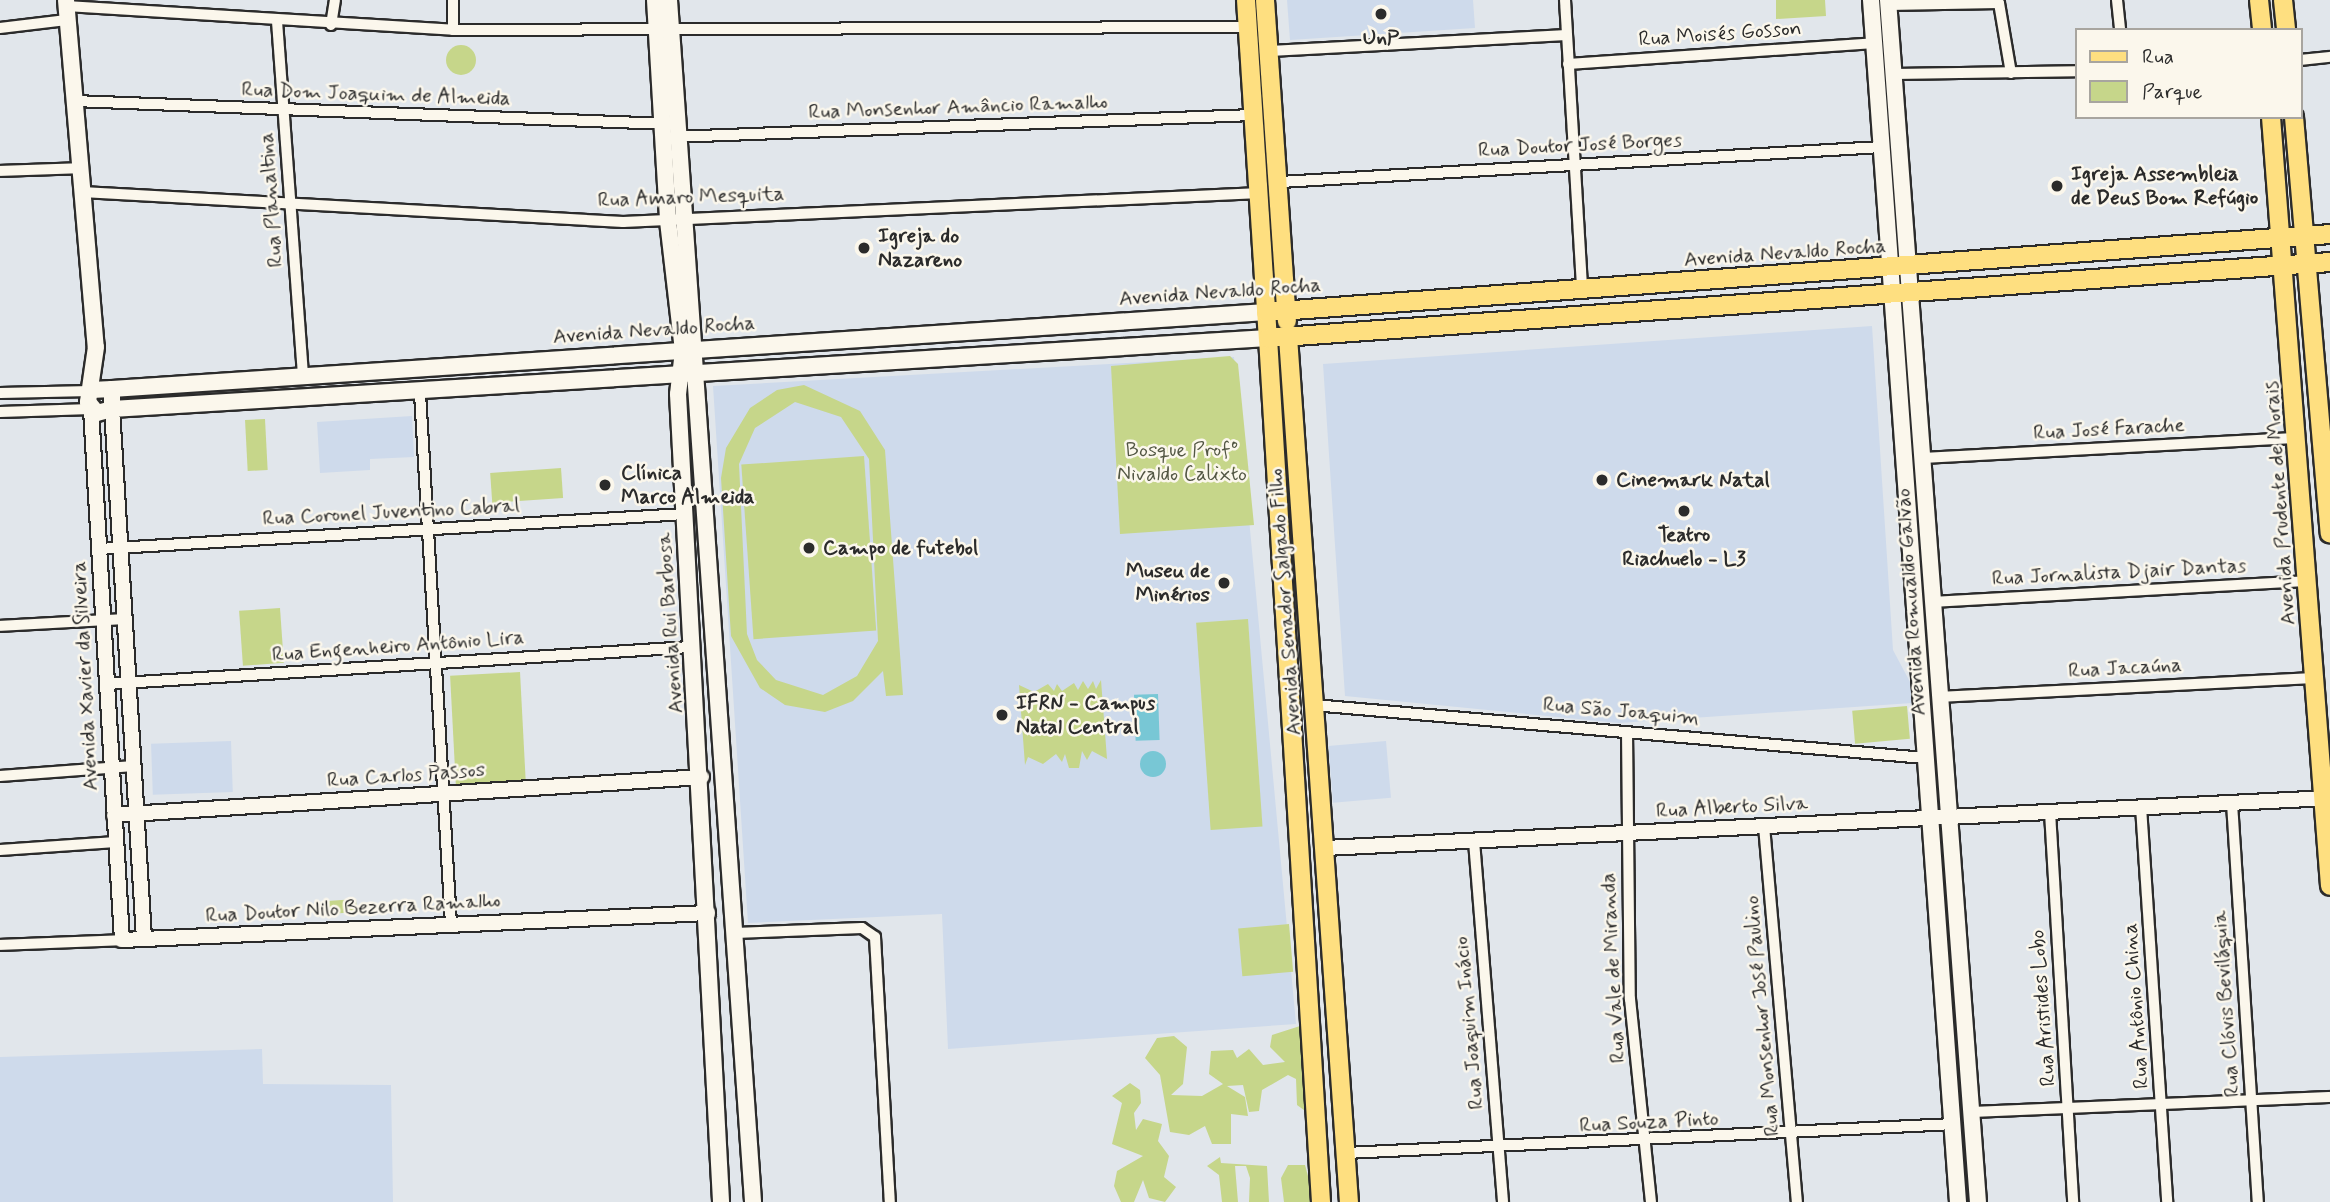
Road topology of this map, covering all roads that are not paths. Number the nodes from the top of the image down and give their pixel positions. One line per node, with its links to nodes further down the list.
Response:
1 (335, 0): 15 (street)
2 (453, 0): 21 (street)
3 (655, 0): 22 (main road, Avenida Rui Barbosa)
4 (669, 0): 22 (main road, Avenida Rui Barbosa)
5 (1246, 0): 16 (main road, Avenida Senador Salgado Filho)
6 (1265, 0): 25 (main road, Avenida Senador Salgado Filho)
7 (1565, 0): 23 (street)
8 (1871, 0): 24 (main road, Avenida Romualdo Galvão)
9 (2117, 0): 18 (street)
10 (2259, 0): 19 (main road)
11 (2283, 0): 20 (main road)
12 (1888, 2): 30 (street); 31 (main road, Avenida Romualdo Galvão)
13 (66, 9): 14 (street); 17 (street); 32 (main road)
14 (277, 21): 15 (street); 33 (street, Rua Planaltina)
15 (331, 25): 21 (street)
16 (1248, 27): 22 (street); 34 (main road, Avenida Senador Salgado Filho)
17 (0, 28)
18 (2120, 28)
19 (2262, 28)
20 (2286, 28)
21 (453, 30): 22 (street)
22 (664, 32): 37 (main road, Avenida Rui Barbosa)
23 (1567, 35): 25 (street); 28 (street)
24 (1874, 43): 28 (street, Rua Moisés Gosson); 38 (main road, Avenida Romualdo Galvão)
25 (1270, 51): 42 (main road, Avenida Senador Salgado Filho)
26 (2330, 57): 27 (street)
27 (2302, 60)
28 (1568, 64): 39 (street)
29 (2074, 71): 30 (street)
30 (2011, 73): 31 (street)
31 (1894, 74): 53 (main road, Avenida Romualdo Galvão)
32 (74, 101): 33 (street, Rua Dom Joaquim de Almeida); 40 (main road)
33 (285, 110): 37 (street, Rua Dom Joaquim de Almeida); 45 (street, Rua Planaltina)
34 (1254, 115): 37 (street, Rua Monsenhor Amâncio Ramalho); 44 (main road, Avenida Senador Salgado Filho)
35 (2271, 119): 49 (main road, Avenida Prudente de Morais)
36 (2294, 119): 48 (main road)
37 (670, 131): 46 (main road, Avenida Rui Barbosa)
38 (1882, 146): 39 (street, Rua Doutor José Borges); 54 (main road, Avenida Romualdo Galvão)
39 (1574, 164): 42 (street, Rua Doutor José Borges); 55 (street)
40 (80, 168): 41 (street); 43 (main road)
41 (0, 171)
42 (1280, 182): 58 (main road, Avenida Senador Salgado Filho)
43 (82, 192): 45 (street, Rua Amaro Mesquita); 62 (main road)
44 (1260, 193): 46 (street, Rua Amaro Mesquita); 59 (main road, Avenida Senador Salgado Filho)
45 (290, 199): 46 (street, Rua Amaro Mesquita); 66 (street, Rua Planaltina)
46 (676, 220): 63 (main road, Avenida Rui Barbosa)
47 (2330, 234): 48 (main road, Avenida Nevaldo Rocha)
48 (2304, 235): 49 (main road, Avenida Nevaldo Rocha); 51 (main road)
49 (2283, 237): 52 (main road, Avenida Prudente de Morais); 53 (main road, Avenida Nevaldo Rocha)
50 (2330, 262): 51 (main road)
51 (2307, 264): 52 (main road); 76 (main road)
52 (2286, 266): 56 (main road); 74 (main road, Avenida Prudente de Morais)
53 (1911, 267): 54 (main road, Avenida Nevaldo Rocha); 56 (main road, Avenida Romualdo Galvão)
54 (1892, 269): 55 (main road, Avenida Nevaldo Rocha); 57 (main road, Avenida Romualdo Galvão)
55 (1582, 288): 58 (main road, Avenida Nevaldo Rocha)
56 (1914, 291): 57 (main road); 75 (main road, Avenida Romualdo Galvão)
57 (1894, 292): 60 (main road); 101 (main road, Avenida Romualdo Galvão)
58 (1286, 310): 59 (main road, Avenida Nevaldo Rocha); 60 (main road, Avenida Senador Salgado Filho)
59 (1266, 312): 61 (main road, Avenida Senador Salgado Filho); 63 (main road, Avenida Nevaldo Rocha)
60 (1288, 337): 61 (main road); 82 (main road, Avenida Senador Salgado Filho)
61 (1268, 338): 64 (main road); 83 (main road, Avenida Senador Salgado Filho)
62 (96, 347): 67 (main road); 68 (main road)
63 (689, 351): 64 (main road, Avenida Rui Barbosa); 65 (main road, Avenida Rui Barbosa); 66 (main road, Avenida Nevaldo Rocha)
64 (697, 373): 65 (main road); 86 (main road, Avenida Rui Barbosa)
65 (678, 375): 70 (main road); 77 (main road, Avenida Rui Barbosa)
66 (303, 377): 67 (main road, Avenida Nevaldo Rocha)
67 (112, 389): 68 (main road, Avenida Nevaldo Rocha); 72 (main road)
68 (91, 390): 69 (street); 71 (main road)
69 (0, 393)
70 (420, 393): 72 (main road); 78 (street)
71 (91, 409): 72 (main road); 73 (street); 81 (street, Avenida Xavier da Silveira)
72 (112, 409): 80 (street, Avenida Xavier da Silveira)
73 (0, 412)
74 (2298, 438): 75 (street, Rua José Farache); 84 (main road, Avenida Prudente de Morais)
75 (1923, 458): 87 (main road, Avenida Romualdo Galvão)
76 (2328, 472): 79 (main road)
77 (685, 514): 78 (street, Rua Coronel Juventino Cabral); 85 (main road, Avenida Rui Barbosa)
78 (428, 529): 80 (street, Rua Coronel Juventino Cabral); 94 (street)
79 (2330, 533)
80 (121, 548): 81 (street, Rua Coronel Juventino Cabral); 88 (street, Avenida Xavier da Silveira)
81 (99, 549): 89 (street, Avenida Xavier da Silveira)
82 (1307, 577): 83 (main road); 99 (main road, Avenida Senador Salgado Filho)
83 (1285, 580): 143 (main road, Avenida Senador Salgado Filho)
84 (2309, 581): 87 (street, Rua Jornalista Djair Dantas); 95 (main road, Avenida Prudente de Morais)
85 (688, 599): 86 (main road); 91 (main road, Avenida Rui Barbosa)
86 (713, 601): 92 (main road, Avenida Rui Barbosa)
87 (1932, 602): 98 (main road, Avenida Romualdo Galvão)
88 (125, 619): 89 (street); 96 (street, Avenida Xavier da Silveira)
89 (103, 620): 90 (street); 97 (street, Avenida Xavier da Silveira)
90 (0, 626)
91 (690, 626): 92 (main road); 93 (main road, Avenida Rui Barbosa)
92 (714, 631): 122 (main road, Avenida Rui Barbosa)
93 (691, 647): 94 (street, Rua Engenheiro Antônio Lira); 105 (main road, Avenida Rui Barbosa)
94 (435, 663): 96 (street, Rua Engenheiro Antônio Lira); 106 (street)
95 (2314, 678): 98 (street, Rua Jacaúna); 107 (main road, Avenida Prudente de Morais)
96 (130, 682): 97 (street, Rua Engenheiro Antônio Lira); 102 (street, Avenida Xavier da Silveira)
97 (107, 684): 103 (street, Avenida Xavier da Silveira)
98 (1938, 697): 113 (main road, Avenida Romualdo Galvão)
99 (1313, 705): 100 (street, Rua São Joaquim); 119 (main road, Avenida Senador Salgado Filho)
100 (1627, 732): 101 (street, Rua São Joaquim); 116 (street, Rua Vale de Miranda)
101 (1925, 758): 114 (main road, Avenida Romualdo Galvão)
102 (134, 766): 103 (street); 111 (street, Avenida Xavier da Silveira)
103 (111, 769): 104 (street); 112 (street, Avenida Xavier da Silveira)
104 (0, 776)
105 (702, 777): 106 (street, Rua Carlos Passos); 121 (main road, Avenida Rui Barbosa)
106 (443, 793): 111 (street, Rua Carlos Passos); 125 (street)
107 (2326, 794): 108 (street, Rua Alberto Silva); 109 (street, Rua Alberto Silva); 123 (main road, Avenida Prudente de Morais)
108 (2232, 803): 109 (street, Rua Alberto Silva); 131 (street, Rua Clóvis Beviláquia)
109 (2141, 807): 110 (street, Rua Alberto Silva); 132 (street, Rua Antônio China)
110 (2050, 812): 113 (street, Rua Alberto Silva); 133 (street, Rua Aristides Lobo)
111 (137, 813): 112 (street, Rua Carlos Passos); 127 (street, Avenida Xavier da Silveira)
112 (114, 815): 118 (street, Avenida Xavier da Silveira)
113 (1946, 817): 114 (street, Rua Alberto Silva); 134 (main road, Avenida Romualdo Galvão)
114 (1929, 818): 115 (street, Rua Alberto Silva); 135 (main road, Avenida Romualdo Galvão)
115 (1765, 826): 116 (street, Rua Alberto Silva); 136 (street, Rua Monsenhor José Paulino)
116 (1626, 835): 117 (street, Rua Alberto Silva); 137 (street, Rua Vale de Miranda)
117 (1474, 841): 119 (street, Rua Alberto Silva); 138 (street, Rua Joaquim Inácio)
118 (116, 842): 120 (street); 128 (street, Avenida Xavier da Silveira)
119 (1325, 848): 139 (main road, Avenida Senador Salgado Filho)
120 (0, 850)
121 (707, 870): 122 (main road); 124 (main road, Avenida Rui Barbosa)
122 (731, 873): 126 (main road, Avenida Rui Barbosa)
123 (2330, 886)
124 (708, 913): 125 (street, Rua Doutor Nilo Bezerra Ramalho); 140 (main road, Avenida Rui Barbosa)
125 (451, 925): 127 (street, Rua Doutor Nilo Bezerra Ramalho)
126 (735, 933): 141 (main road, Avenida Rui Barbosa); 142 (street)
127 (144, 939): 128 (street, Rua Doutor Nilo Bezerra Ramalho)
128 (122, 940): 129 (street, Rua Doutor Nilo Bezerra Ramalho)
129 (0, 945)
130 (2330, 1097): 131 (street)
131 (2252, 1100): 132 (street); 152 (street, Rua Clóvis Beviláquia)
132 (2162, 1104): 133 (street); 151 (street, Rua Antônio China)
133 (2069, 1108): 134 (street); 150 (street, Rua Aristides Lobo)
134 (1971, 1112): 149 (main road, Avenida Romualdo Galvão)
135 (1954, 1124): 136 (street, Rua Souza Pinto); 148 (main road, Avenida Romualdo Galvão)
136 (1792, 1135): 137 (street, Rua Souza Pinto); 147 (street, Rua Monsenhor José Paulino)
137 (1646, 1141): 138 (street, Rua Souza Pinto); 146 (street, Rua Vale de Miranda)
138 (1499, 1149): 139 (street, Rua Souza Pinto); 145 (street, Rua Joaquim Inácio)
139 (1346, 1153): 144 (main road, Avenida Senador Salgado Filho)
140 (721, 1202)
141 (753, 1202)
142 (890, 1202)
143 (1321, 1202)
144 (1349, 1202)
145 (1503, 1202)
146 (1651, 1202)
147 (1797, 1202)
148 (1958, 1202)
149 (1978, 1202)
150 (2073, 1202)
151 (2167, 1202)
152 (2258, 1202)

